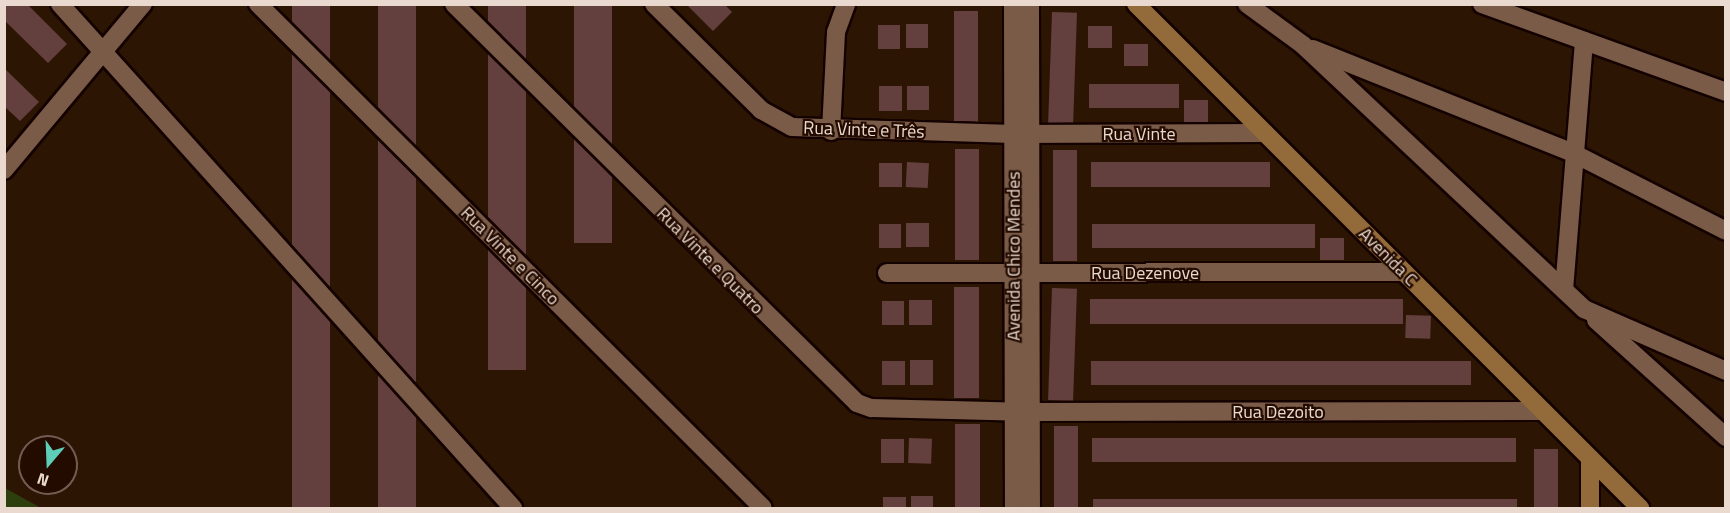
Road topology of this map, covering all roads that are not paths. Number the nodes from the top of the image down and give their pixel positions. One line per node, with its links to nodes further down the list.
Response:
1 (60, 4): 14 (street)
2 (143, 4): 14 (street)
3 (258, 4): 34 (street, Rua Vinte e Cinco)
4 (454, 4): 30 (street, Rua Vinte e Quatro)
5 (654, 4): 16 (street, Rua Vinte e Três)
6 (846, 4): 16 (street)
7 (1013, 4): 18 (street, Avenida Chico Mendes)
8 (1030, 4): 18 (street, Avenida Chico Mendes)
9 (1136, 4): 17 (street, Avenida C)
10 (1247, 4): 13 (street)
11 (1482, 4): 12 (street)
12 (1584, 41): 15 (street); 20 (street)
13 (1303, 45): 20 (street); 26 (street)
14 (104, 49): 19 (street); 33 (street)
15 (1725, 92)
16 (831, 131): 18 (street, Rua Vinte e Três)
17 (1264, 133): 18 (street, Rua Vinte); 23 (street, Avenida C)
18 (1022, 134): 25 (street, Avenida Chico Mendes)
19 (11, 149): 21 (street)
20 (1575, 154): 22 (street); 26 (street)
21 (4, 170)
22 (1725, 231)
23 (1404, 272): 25 (street, Rua Dezenove); 29 (street, Avenida C)
24 (887, 273): 25 (street, Rua Dezenove)
25 (1022, 273): 30 (street, Avenida Chico Mendes)
26 (1564, 290): 27 (street)
27 (1584, 309): 28 (street); 31 (street)
28 (1725, 371)
29 (1543, 411): 30 (street, Rua Dezoito); 32 (street, Avenida C)
30 (1022, 412): 35 (street, Avenida Chico Mendes); 36 (street, Avenida Chico Mendes)
31 (1725, 437)
32 (1590, 459): 37 (street); 38 (street, Avenida C)
33 (513, 508)
34 (763, 508)
35 (1014, 508)
36 (1030, 508)
37 (1590, 508)
38 (1640, 508)

